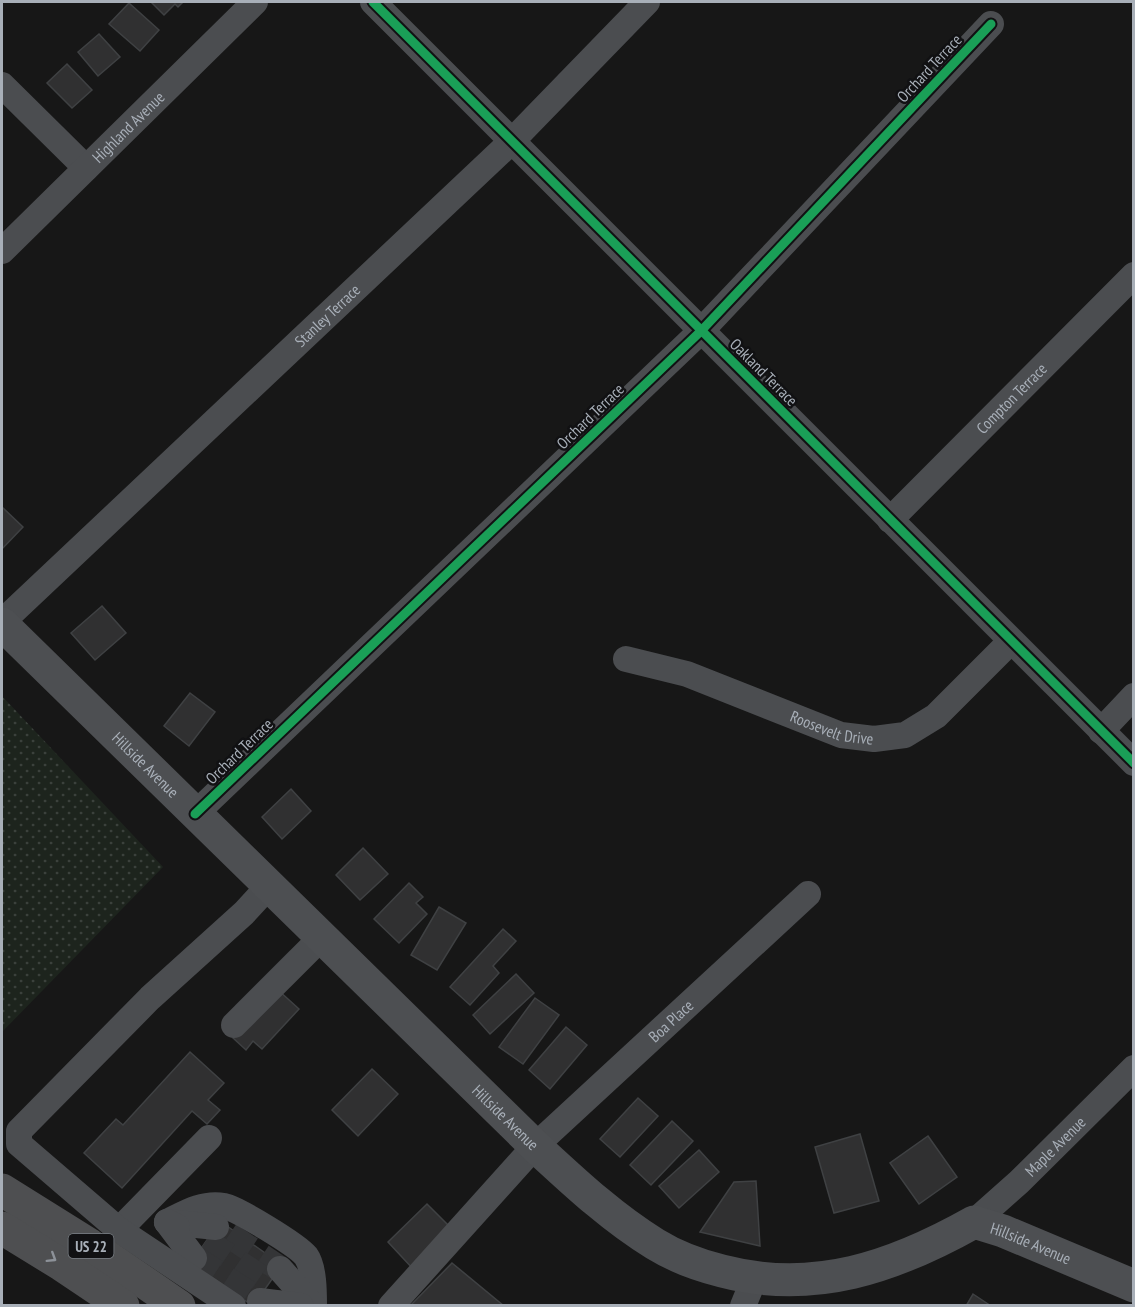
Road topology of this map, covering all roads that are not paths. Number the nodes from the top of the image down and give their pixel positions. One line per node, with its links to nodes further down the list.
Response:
1 (255, 2): 7 (street, Highland Avenue)
2 (374, 2): 6 (street, Oakland Terrace)
3 (647, 2): 6 (street, Stanley Terrace)
4 (991, 24): 10 (street, Orchard Terrace)
5 (2, 86): 7 (street)
6 (512, 141): 10 (street, Oakland Terrace); 12 (street, Stanley Terrace)
7 (86, 168): 8 (street, Highland Avenue)
8 (2, 250)
9 (1134, 275): 11 (street, Compton Terrace)
10 (701, 331): 11 (street, Oakland Terrace); 18 (street, Orchard Terrace)
11 (890, 520): 13 (street, Oakland Terrace)
12 (2, 623): 18 (main road, Hillside Avenue)
13 (1011, 641): 14 (street, Roosevelt Drive); 16 (street, Oakland Terrace)
14 (626, 659)
15 (1134, 696): 16 (street)
16 (1101, 731): 17 (street, Oakland Terrace)
17 (1134, 763)
18 (195, 814): 19 (main road, Hillside Avenue)
19 (268, 887): 21 (main road, Hillside Avenue); 26 (street)
20 (808, 894): 25 (street, Boa Place)
21 (321, 938): 22 (street); 25 (main road, Hillside Avenue)
22 (234, 1025)
23 (1134, 1068): 29 (street, Maple Avenue)
24 (209, 1138): 31 (street)
25 (535, 1146): 34 (main road, Hillside Avenue); 40 (street, Boa Place)
26 (41, 1164): 27 (street); 31 (street)
27 (10, 1196): 32 (highway, US 22)
28 (167, 1222): 28 (street); 32 (street); 39 (street)
29 (975, 1222): 33 (main road, Hillside Avenue); 34 (main road, Hillside Avenue)
30 (2, 1228): 35 (highway, US 22, one-way to 35)
31 (119, 1230): 32 (street)
32 (136, 1258): 36 (highway, US 22); 37 (street)
33 (1134, 1286)
34 (748, 1292)
35 (123, 1305)
36 (179, 1305)
37 (233, 1305)
38 (301, 1305): 39 (street)
39 (313, 1305)
40 (391, 1305)

